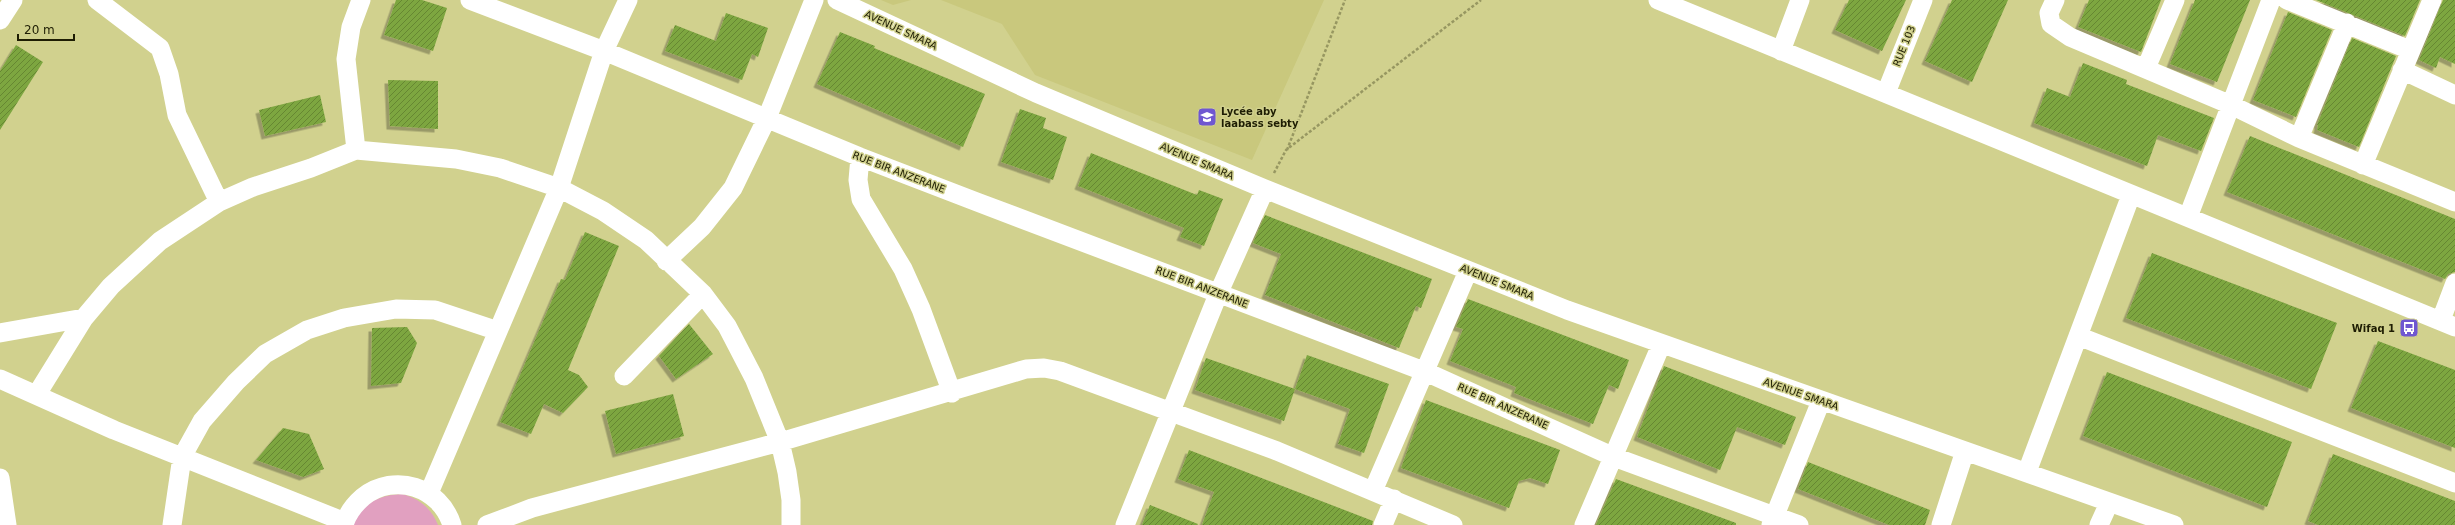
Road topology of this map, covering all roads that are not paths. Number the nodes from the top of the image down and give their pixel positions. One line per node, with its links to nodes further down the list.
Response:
1 (13, 0): 16 (street)
2 (97, 0): 34 (street)
3 (361, 0): 28 (street)
4 (470, 0): 19 (street, RUE BIR ANZERANE)
5 (628, 0): 19 (street)
6 (814, 0): 26 (street)
7 (837, 0): 32 (street, AVENUE SMARA)
8 (1658, 0): 20 (street)
9 (1800, 0): 20 (street)
10 (1923, 0): 23 (street, RUE 103)
11 (2055, 0): 21 (street)
12 (2175, 0): 21 (street)
13 (2271, 0): 25 (street)
14 (2287, 0): 17 (street)
15 (2432, 0): 18 (street)
16 (0, 20)
17 (2347, 23): 18 (street); 27 (street)
18 (2410, 50): 22 (street)
19 (604, 51): 26 (street, RUE BIR ANZERANE); 31 (street)
20 (1781, 51): 23 (street)
21 (2146, 68): 25 (street)
22 (2402, 70): 24 (street); 30 (street)
23 (1886, 93): 33 (street)
24 (2455, 95)
25 (2231, 105): 27 (street); 36 (street)
26 (767, 118): 29 (street, RUE BIR ANZERANE); 37 (street)
27 (2299, 138): 30 (street)
28 (356, 150): 31 (street); 34 (street)
29 (860, 157): 40 (street, RUE BIR ANZERANE); 51 (street)
30 (2363, 165): 35 (street)
31 (559, 188): 37 (street); 44 (street)
32 (1265, 189): 38 (street, AVENUE SMARA); 40 (street)
33 (2131, 195): 36 (street); 46 (street)
34 (219, 202): 42 (street)
35 (2455, 202)
36 (2188, 217): 43 (street)
37 (666, 261): 41 (street)
38 (1468, 271): 47 (street, AVENUE SMARA); 48 (street)
39 (2455, 283): 43 (street)
40 (1219, 292): 48 (street, RUE BIR ANZERANE); 54 (street)
41 (703, 294): 49 (street); 55 (street)
42 (84, 318): 45 (street); 52 (street)
43 (2448, 324)
44 (498, 331): 57 (street); 63 (street)
45 (0, 333)
46 (2078, 336): 59 (street); 61 (street)
47 (1661, 345): 53 (street, AVENUE SMARA); 58 (street)
48 (1426, 372): 58 (street, RUE BIR ANZERANE); 62 (street)
49 (624, 376)
50 (0, 379): 52 (street)
51 (952, 393): 54 (street); 55 (street)
52 (36, 394): 57 (street)
53 (1822, 400): 56 (street, AVENUE SMARA); 66 (street)
54 (1172, 411): 62 (street); 73 (street)
55 (780, 442): 71 (street); 72 (street)
56 (1965, 451): 59 (street, AVENUE SMARA); 78 (street)
57 (182, 457): 67 (street); 69 (street)
58 (1614, 457): 66 (street, RUE BIR ANZERANE); 76 (street)
59 (2027, 472): 65 (street, AVENUE SMARA)
60 (0, 478): 68 (street)
61 (2455, 483)
62 (1373, 491): 64 (street)
63 (429, 493): 67 (street); 70 (street)
64 (1394, 499): 74 (street); 75 (street)
65 (2109, 503): 79 (street); 80 (street, AVENUE SMARA)
66 (1773, 520): 77 (street, RUE BIR ANZERANE)
67 (345, 523)
68 (7, 525)
69 (172, 525)
70 (452, 525)
71 (487, 525)
72 (791, 525)
73 (1124, 525)
74 (1383, 525)
75 (1453, 525)
76 (1584, 525)
77 (1799, 525)
78 (1941, 525)
79 (2099, 525)
80 (2174, 525)

